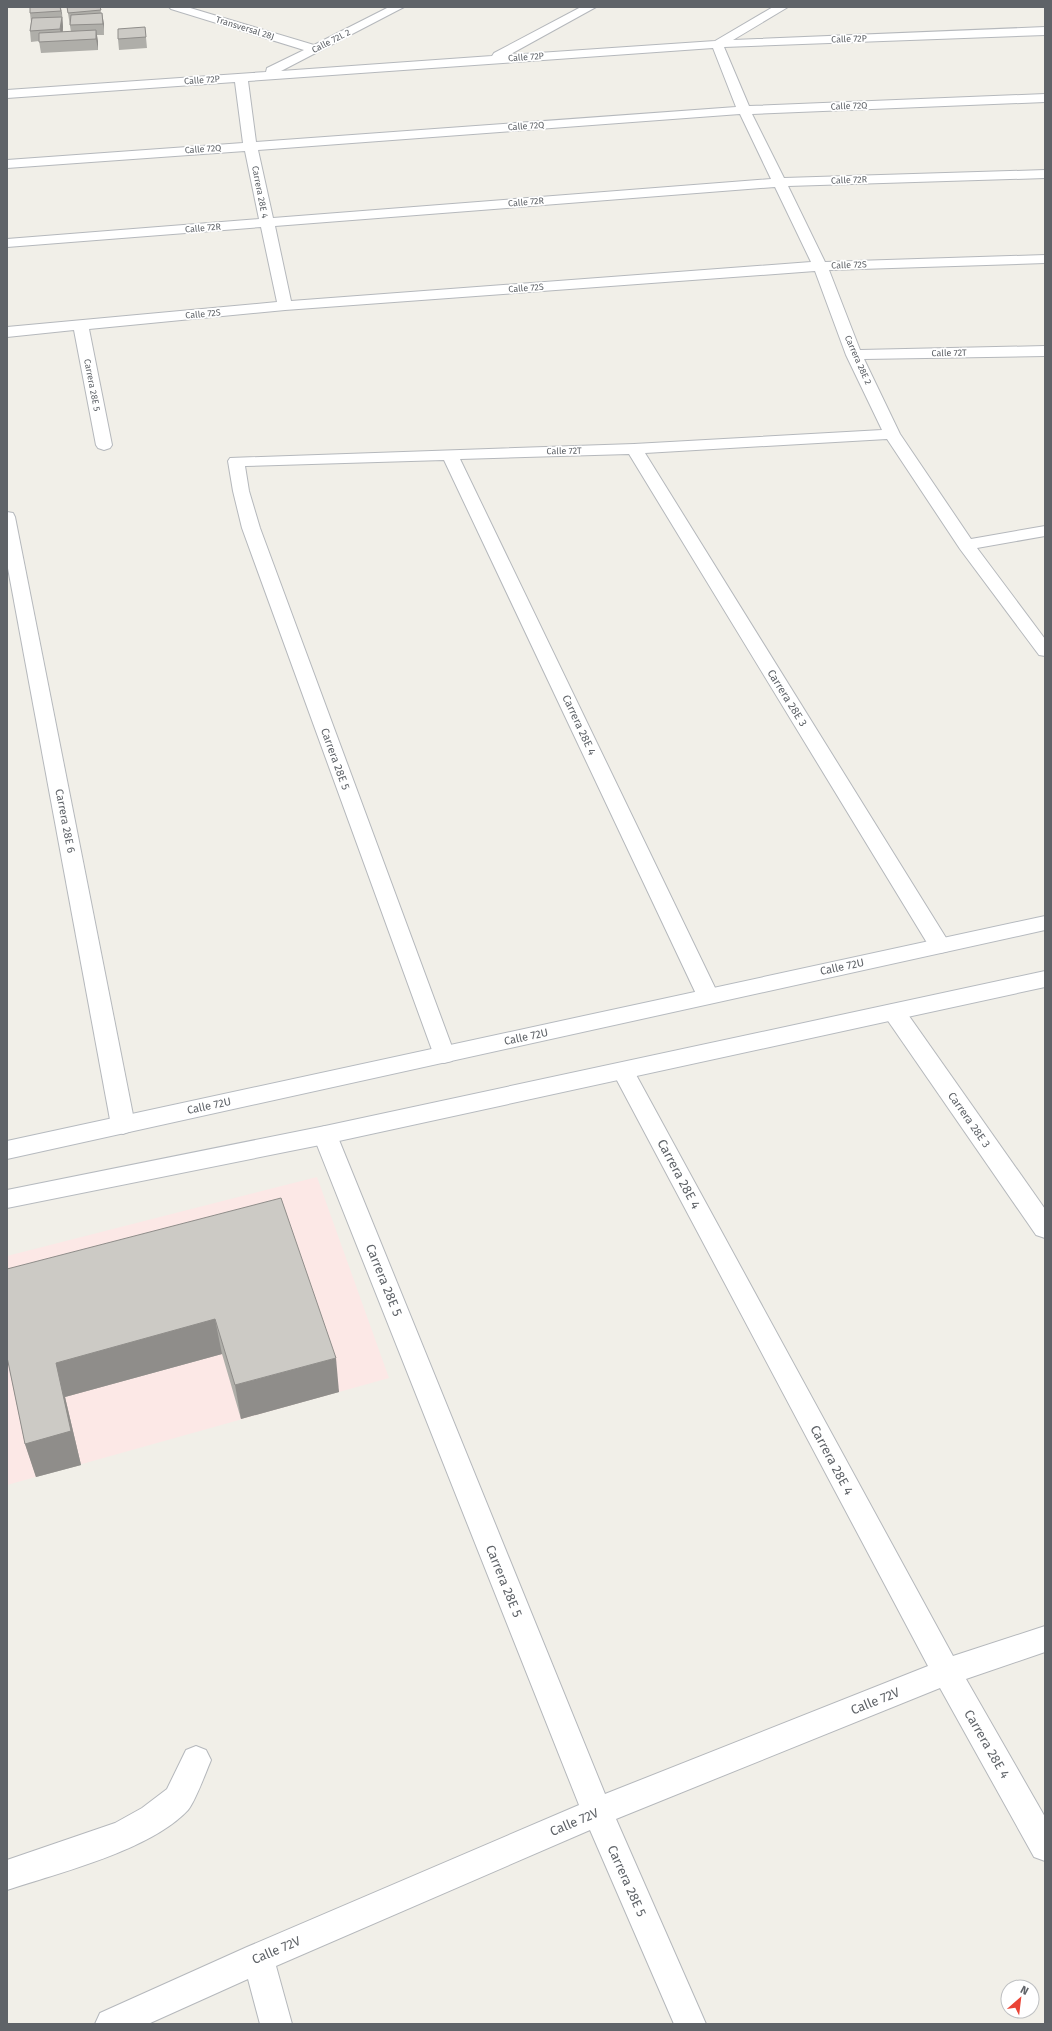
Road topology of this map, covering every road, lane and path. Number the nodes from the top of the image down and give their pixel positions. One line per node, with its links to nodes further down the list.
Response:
1 (175, 7): 7 (street, Transversal 28J)
2 (398, 7): 7 (street, Calle 72L 2)
3 (590, 7): 8 (street)
4 (782, 7): 6 (street)
5 (1045, 31): 6 (street, Calle 72P)
6 (717, 44): 8 (street, Calle 72P); 13 (street, Carrera 28E 2)
7 (315, 49): 9 (street, Calle 72L 2)
8 (491, 59): 9 (street, Calle 72P)
9 (263, 75): 10 (street, Calle 72P)
10 (241, 77): 11 (street, Calle 72P); 14 (street, Carrera 28E 4)
11 (7, 94)
12 (1045, 98): 13 (street, Calle 72Q)
13 (744, 110): 14 (street, Calle 72Q); 17 (street, Carrera 28E 2)
14 (250, 146): 15 (street, Calle 72Q); 18 (street, Carrera 28E 4)
15 (7, 164)
16 (1045, 174): 17 (street, Calle 72R)
17 (780, 182): 18 (street, Calle 72R); 21 (street, Carrera 28E 2)
18 (266, 223): 19 (street, Calle 72R); 22 (street, Carrera 28E 4)
19 (7, 244)
20 (1045, 259): 21 (street, Calle 72S)
21 (820, 266): 22 (street, Calle 72S); 26 (street, Carrera 28E 2)
22 (285, 306): 23 (street, Calle 72S)
23 (81, 325): 24 (street, Calle 72S); 28 (street, Carrera 28E 5)
24 (7, 332)
25 (1045, 351): 26 (street, Calle 72T)
26 (854, 355): 27 (street, Carrera 28E 2)
27 (892, 434): 29 (street, Calle 72T); 34 (street, Carrera 28E 2)
28 (104, 445)
29 (634, 449): 30 (street, Calle 72T); 37 (street, Carrera 28E 3)
30 (450, 454): 31 (street, Calle 72T); 39 (street, Carrera 28E 4)
31 (236, 461): 41 (street, Carrera 28E 5)
32 (7, 517): 43 (street, Carrera 28E 6)
33 (1045, 531): 34 (street)
34 (966, 545): 35 (street, Carrera 28E 2)
35 (1045, 651)
36 (1045, 923): 37 (street, Calle 72U)
37 (940, 946): 39 (street, Calle 72U)
38 (1045, 979): 40 (street)
39 (708, 996): 41 (street, Calle 72U)
40 (894, 1012): 42 (street); 47 (street, Carrera 28E 3)
41 (444, 1055): 43 (street, Calle 72U)
42 (623, 1071): 44 (street); 49 (street, Carrera 28E 4)
43 (123, 1125): 45 (street, Calle 72U)
44 (326, 1134): 46 (street); 51 (street, Carrera 28E 5)
45 (7, 1150)
46 (7, 1199)
47 (1045, 1228)
48 (1045, 1639): 49 (street, Calle 72V)
49 (946, 1672): 51 (street, Calle 72V); 52 (street, Carrera 28E 4)
50 (196, 1760): 53 (street)
51 (597, 1812): 54 (street, Calle 72V); 57 (street, Carrera 28E 5)
52 (1045, 1846)
53 (7, 1876)
54 (258, 1958): 55 (street, Calle 72V); 56 (street)
55 (111, 2024)
56 (276, 2024)
57 (690, 2024)

